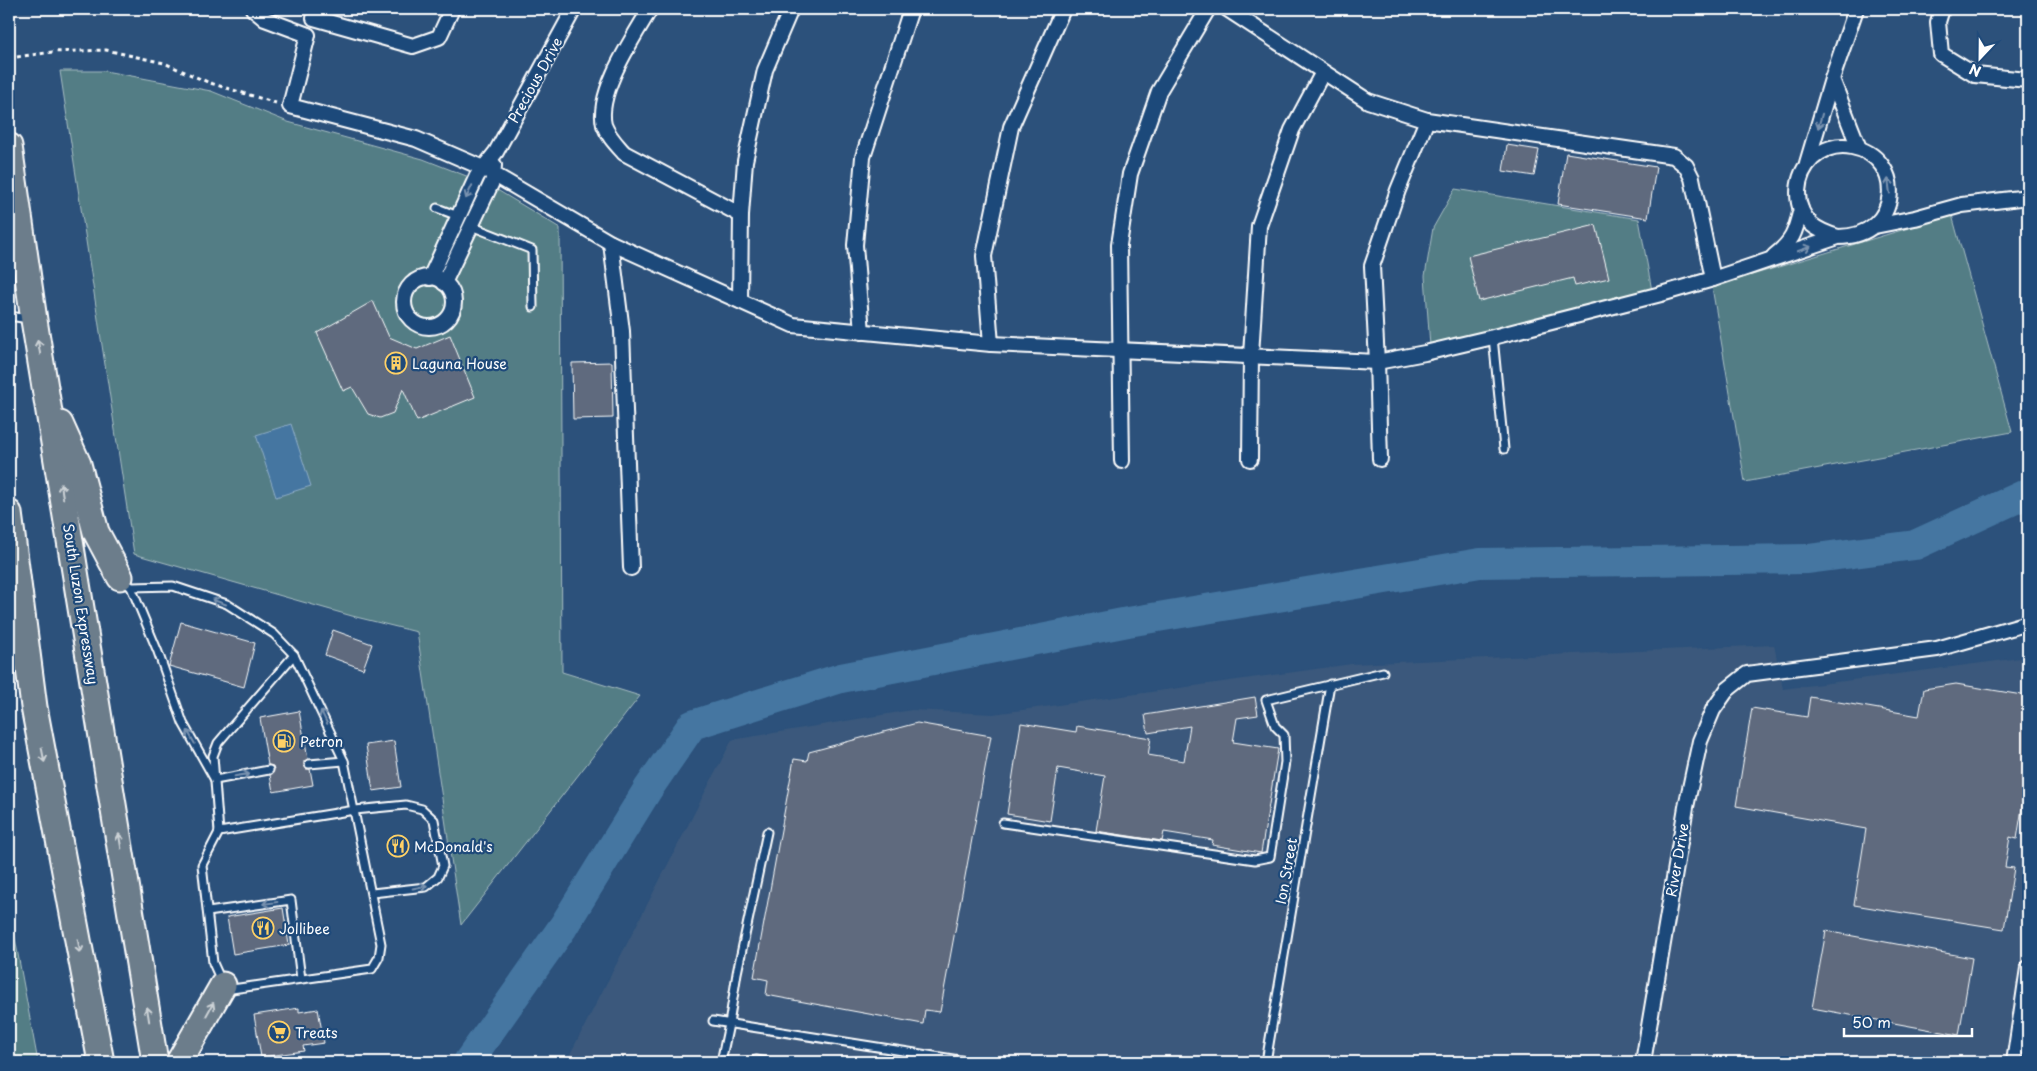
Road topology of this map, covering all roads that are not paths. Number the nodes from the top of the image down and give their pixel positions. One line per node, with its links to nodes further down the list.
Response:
1 (253, 9): 13 (street)
2 (452, 9): 12 (street)
3 (574, 9): 21 (street, Precious Drive)
4 (650, 9): 26 (street)
5 (791, 9): 26 (street)
6 (911, 9): 41 (street)
7 (1063, 9): 43 (street)
8 (1208, 9): 44 (street)
9 (1227, 9): 14 (street)
10 (1856, 9): 15 (street)
11 (1942, 9): 16 (street)
12 (315, 14): 13 (street)
13 (308, 35): 21 (street)
14 (1323, 72): 17 (street); 45 (street)
15 (1832, 79): 19 (street); 20 (street, one-way to 20)
16 (2028, 80)
17 (1427, 120): 35 (street); 46 (street)
18 (9, 146): 40 (highway, South Luzon Expressway)
19 (1859, 148): 20 (street); 23 (street, one-way to 19)
20 (1807, 163): 25 (street)
21 (488, 170): 27 (street, one-way to 27); 29 (street); 32 (street)
22 (2028, 197): 28 (street)
23 (1888, 206): 28 (street); 30 (street)
24 (437, 208): 27 (lane)
25 (1801, 209): 31 (street); 33 (street)
26 (741, 215): 37 (street)
27 (458, 216): 34 (street)
28 (1915, 218): 30 (street)
29 (470, 226): 36 (street); 38 (lane)
30 (1875, 226): 31 (street)
31 (1838, 237): 33 (street, one-way to 31)
32 (611, 243): 37 (street); 53 (street)
33 (1770, 260): 35 (street)
34 (430, 278): 36 (street); 36 (street)
35 (1713, 279): 42 (street)
36 (444, 283)
37 (740, 301): 41 (street)
38 (533, 307)
39 (9, 316): 40 (lane)
40 (34, 320): 47 (highway, South Luzon Expressway, one-way to 40)
41 (862, 332): 43 (street)
42 (1493, 337): 46 (street); 48 (lane)
43 (991, 344): 44 (street)
44 (1120, 349): 45 (street); 51 (street)
45 (1251, 355): 46 (street); 50 (street)
46 (1377, 362): 49 (street)
47 (46, 395): 54 (highway); 77 (highway, South Luzon Expressway, one-way to 47)
48 (1504, 449)
49 (1380, 459)
50 (1250, 460)
51 (1122, 461)
52 (9, 513): 60 (highway)
53 (631, 568)
54 (125, 582): 57 (lane, one-way to 54); 64 (lane, one-way to 54)
55 (2028, 623): 84 (street, River Drive)
56 (9, 628): 60 (highway)
57 (294, 655): 61 (lane, one-way to 57); 64 (lane)
58 (1383, 672): 59 (lane)
59 (1330, 684): 66 (lane); 83 (lane, Ion Street)
60 (34, 707): 76 (highway, one-way to 76)
61 (344, 761): 62 (lane); 65 (lane)
62 (309, 764)
63 (269, 770): 64 (lane, one-way to 63)
64 (214, 780): 67 (lane)
65 (355, 810): 67 (lane); 69 (lane); 69 (lane, one-way to 65)
66 (1004, 823)
67 (219, 832): 70 (lane)
68 (767, 832): 75 (lane)
69 (372, 893): 72 (lane)
70 (208, 912): 72 (lane, one-way to 70); 73 (lane)
71 (2028, 968): 85 (street)
72 (301, 979): 73 (lane)
73 (223, 985): 78 (highway, one-way to 73)
74 (713, 1021): 75 (lane)
75 (729, 1024): 79 (lane); 82 (lane)
76 (101, 1062)
77 (155, 1062)
78 (179, 1062)
79 (721, 1062)
80 (747, 1062): 81 (lane)
81 (767, 1062)
82 (972, 1062)
83 (1266, 1062)
84 (1643, 1062)
85 (2014, 1062)

